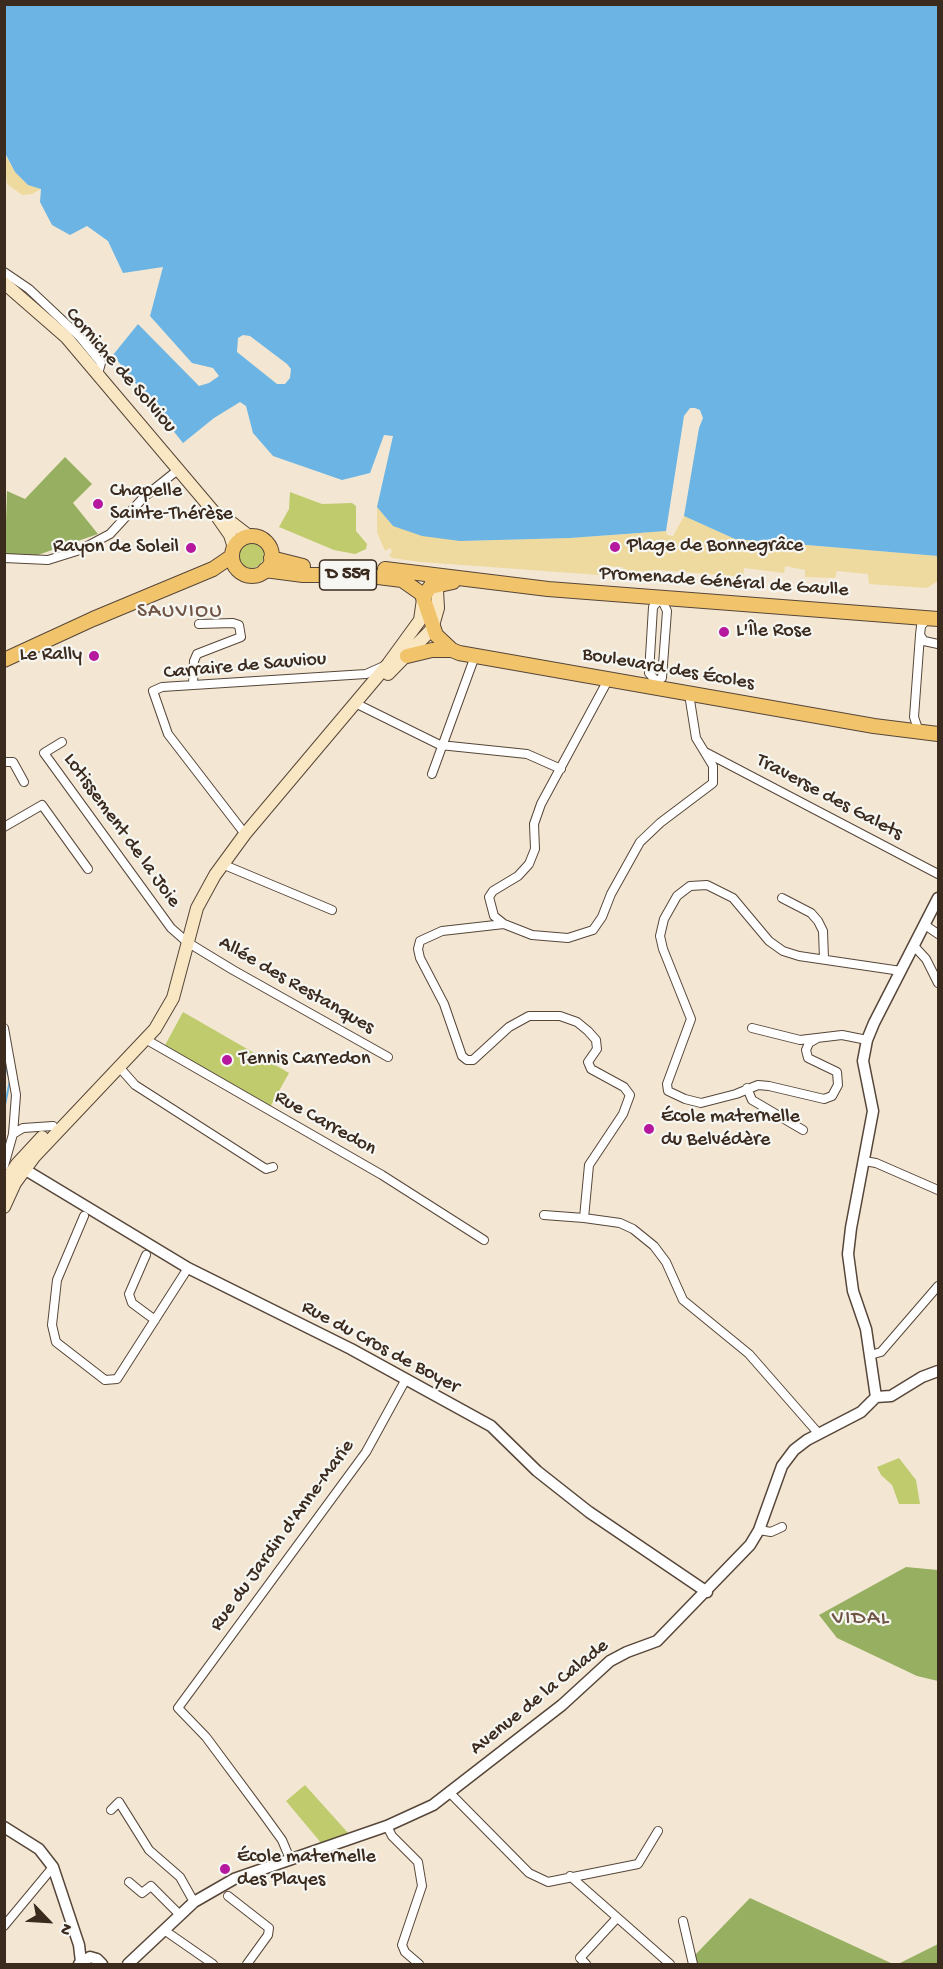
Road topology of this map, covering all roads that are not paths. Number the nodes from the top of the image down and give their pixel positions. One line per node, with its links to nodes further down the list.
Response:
1 (4, 272): 3 (street)
2 (4, 283): 3 (main road, Corniche de Solviou)
3 (98, 374): 4 (main road, Corniche de Solviou)
4 (179, 469): 5 (main road, Corniche de Solviou); 8 (street)
5 (198, 493): 6 (main road, Corniche de Solviou); 7 (main road, Corniche de Solviou)
6 (249, 536): 7 (main road); 9 (main road)
7 (233, 552): 10 (main road); 14 (main road)
8 (4, 558)
9 (268, 564): 10 (main road); 11 (main road, D 559); 12 (main road, D 559)
10 (242, 572): 14 (main road)
11 (431, 579): 12 (main road); 13 (main road, Promenade Général de Gaulle); 17 (main road)
12 (423, 598): 17 (main road); 24 (main road)
13 (661, 598): 15 (main road, Promenade Général de Gaulle); 26 (street); 26 (street)
14 (132, 604): 23 (main road)
15 (933, 618): 18 (street)
16 (200, 624): 27 (street)
17 (432, 629): 20 (main road); 21 (main road)
18 (920, 635): 19 (street); 31 (street)
19 (939, 644)
20 (452, 650): 21 (main road); 22 (main road, Boulevard des Écoles)
21 (407, 656): 29 (main road)
22 (475, 656): 25 (main road, Boulevard des Écoles); 34 (street)
23 (7, 658)
24 (368, 680): 27 (street, Carraire de Sauviou); 30 (main road)
25 (608, 680): 26 (main road, Boulevard des Écoles); 37 (street)
26 (656, 684): 28 (main road, Boulevard des Écoles)
27 (193, 685): 41 (street, Carraire de Sauviou)
28 (689, 694): 31 (main road, Boulevard des Écoles); 35 (street)
29 (357, 704): 30 (main road); 34 (street)
30 (346, 715): 41 (main road)
31 (919, 732): 32 (main road, Boulevard des Écoles)
32 (939, 734)
33 (62, 742): 51 (street, Lotissement de la Joie)
34 (440, 745): 37 (street); 38 (street)
35 (705, 752): 44 (street, Traverse des Galets); 48 (street)
36 (4, 762): 39 (street)
37 (561, 769): 48 (street)
38 (432, 774)
39 (24, 782)
40 (4, 826): 43 (street)
41 (245, 834): 42 (main road)
42 (222, 864): 47 (street); 51 (main road)
43 (88, 869)
44 (939, 874)
45 (783, 898): 53 (street)
46 (939, 898): 49 (street)
47 (332, 910)
48 (504, 924): 76 (street)
49 (925, 925): 50 (street); 52 (street)
50 (939, 934)
51 (187, 942): 59 (main road); 61 (street, Allée des Restanques)
52 (914, 946): 54 (street); 55 (street)
53 (824, 959): 54 (street); 63 (street)
54 (901, 971): 60 (street)
55 (939, 983)
56 (4, 1028): 67 (street)
57 (753, 1028): 58 (street)
58 (816, 1039): 60 (street); 63 (street)
59 (147, 1040): 62 (main road); 77 (street, Rue Carredon)
60 (867, 1040): 68 (street)
61 (388, 1057)
62 (117, 1071): 64 (main road); 70 (street)
63 (747, 1089): 66 (street)
64 (93, 1094): 65 (main road); 69 (main road)
65 (53, 1126): 67 (street); 69 (main road)
66 (803, 1130)
67 (13, 1134): 69 (street)
68 (864, 1161): 72 (street); 82 (street)
69 (15, 1166): 71 (main road); 73 (main road); 79 (street, Rue du Cros de Boyer)
70 (273, 1167)
71 (4, 1184)
72 (939, 1190)
73 (6, 1202)
74 (544, 1215): 76 (street)
75 (84, 1216): 81 (street)
76 (584, 1218): 86 (street)
77 (484, 1240)
78 (146, 1255): 81 (street)
79 (188, 1268): 81 (street); 84 (street, Rue du Cros de Boyer)
80 (939, 1286): 82 (street)
81 (155, 1320)
82 (870, 1355): 85 (street)
83 (939, 1371): 85 (street, Avenue de la Calade)
84 (406, 1379): 89 (street, Rue du Cros de Boyer); 95 (street, Rue du Jardin d'Anne-Marie)
85 (876, 1397): 86 (street, Avenue de la Calade)
86 (819, 1434): 88 (street, Avenue de la Calade)
87 (782, 1527): 88 (street)
88 (759, 1530): 89 (street, Avenue de la Calade)
89 (707, 1592): 90 (street, Avenue de la Calade)
90 (450, 1793): 92 (street, Avenue de la Calade); 97 (street)
91 (111, 1810): 100 (street)
92 (387, 1826): 95 (street, Avenue de la Calade); 111 (street)
93 (4, 1827): 96 (street)
94 (658, 1831): 97 (street)
95 (290, 1859): 100 (street, Avenue de la Calade)
96 (53, 1868): 104 (street); 106 (street)
97 (570, 1876): 102 (street)
98 (130, 1883): 101 (street)
99 (228, 1896): 110 (street)
100 (194, 1902): 101 (street, Avenue de la Calade)
101 (179, 1914): 105 (street, Avenue de la Calade)
102 (616, 1919): 112 (street); 113 (street)
103 (683, 1921): 114 (street)
104 (4, 1926)
105 (164, 1930): 108 (street, Avenue de la Calade); 109 (street)
106 (83, 1961): 107 (street)
107 (102, 1965)
108 (128, 1965)
109 (213, 1965)
110 (247, 1965)
111 (419, 1965)
112 (586, 1965)
113 (670, 1965)
114 (693, 1965)

